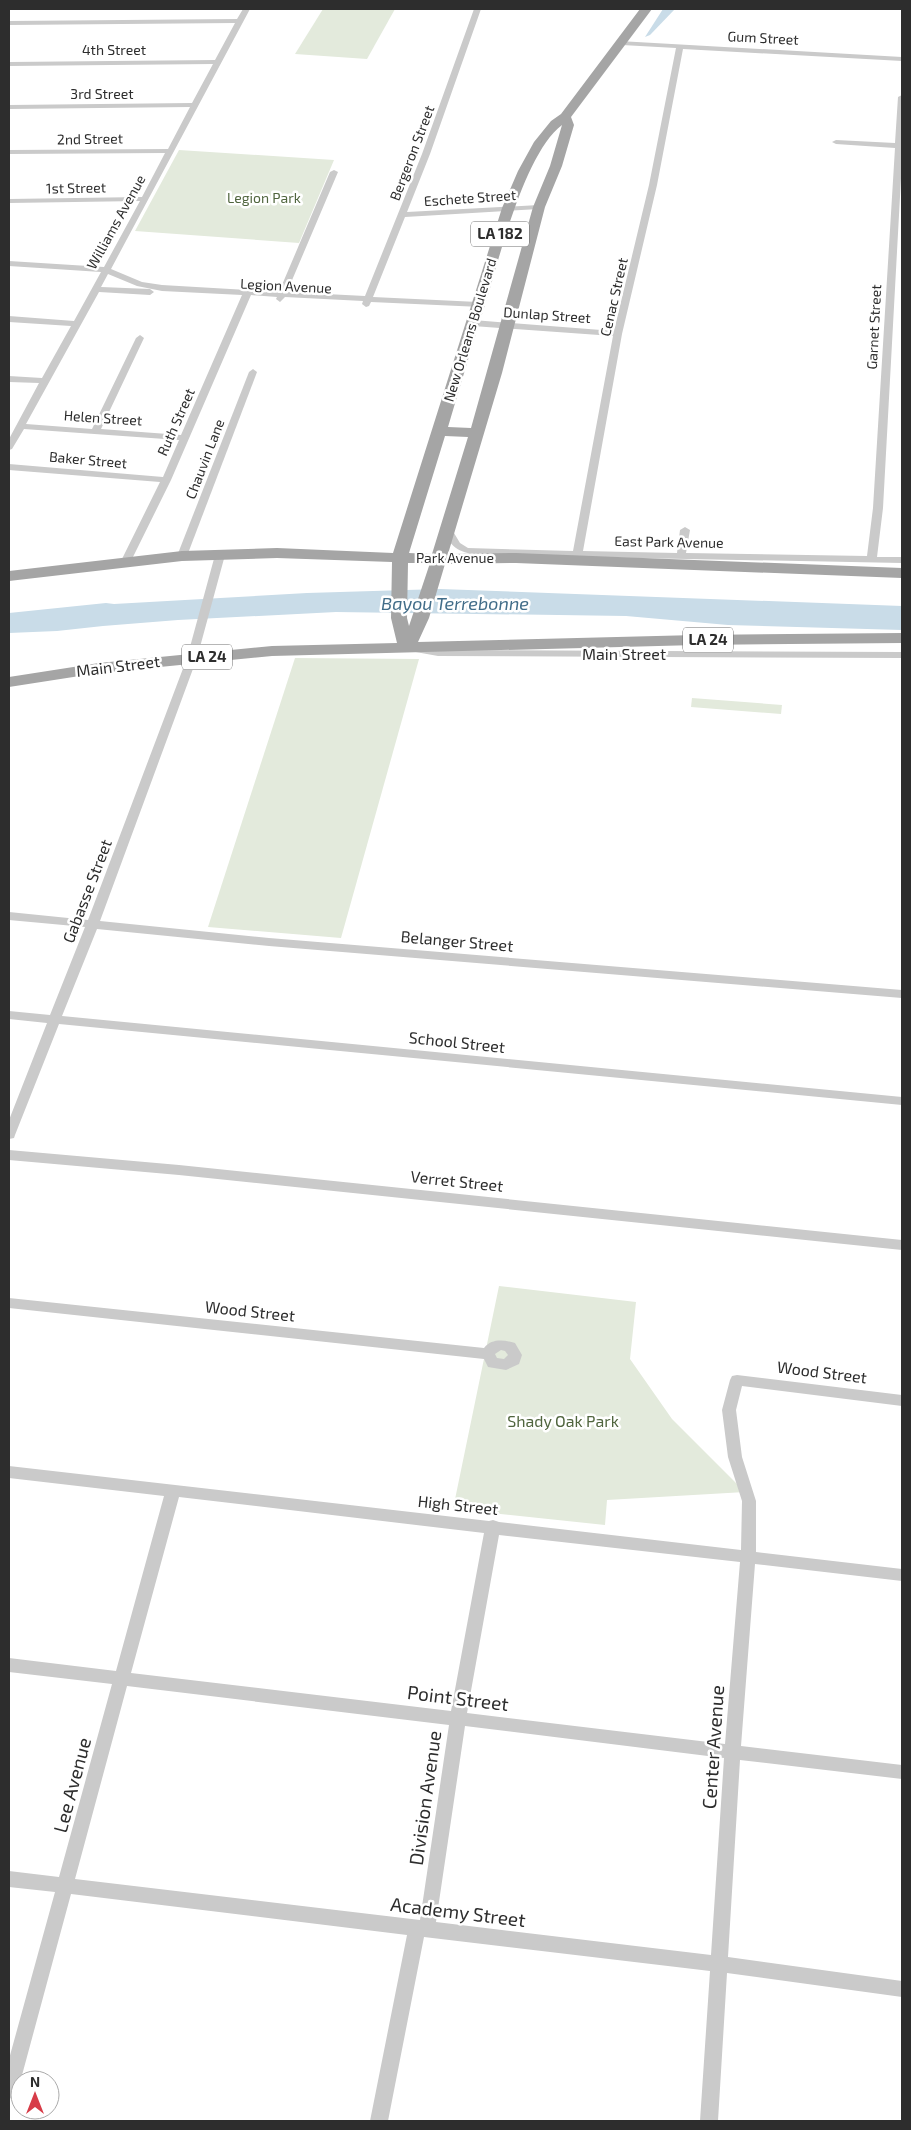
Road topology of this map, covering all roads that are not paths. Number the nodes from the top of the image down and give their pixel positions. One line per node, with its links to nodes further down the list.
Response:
1 (246, 9): 4 (street, Williams Avenue)
2 (478, 9): 25 (street, Bergeron Street)
3 (646, 9): 6 (main road, New Orleans Boulevard / LA 182)
4 (240, 21): 5 (street); 9 (street, Williams Avenue)
5 (9, 23)
6 (622, 43): 7 (street, Gum Street); 15 (main road, New Orleans Boulevard / LA 182)
7 (680, 46): 8 (street, Gum Street); 37 (street, Cenac Street)
8 (902, 59)
9 (219, 62): 10 (street, 4th Street); 13 (street, Williams Avenue)
10 (9, 64)
11 (902, 97): 12 (street, Garnet Street)
12 (902, 101): 17 (street, Garnet Street)
13 (195, 105): 14 (street, 3rd Street); 18 (street, Williams Avenue)
14 (9, 107)
15 (565, 117): 23 (main road, LA 182); 24 (main road, New Orleans Boulevard / LA 182)
16 (836, 142): 17 (street)
17 (900, 146): 57 (street, Garnet Street)
18 (171, 151): 19 (street, 2nd Street); 21 (street, Williams Avenue)
19 (9, 152)
20 (334, 172): 31 (street)
21 (144, 199): 22 (street, 1st Street); 27 (street, Williams Avenue)
22 (9, 201)
23 (539, 207): 24 (street, Eschete Street); 36 (main road, LA 182)
24 (508, 208): 25 (street, Eschete Street); 33 (main road, New Orleans Boulevard / LA 182)
25 (402, 215): 32 (street, Bergeron Street)
26 (9, 263): 27 (street, Legion Avenue)
27 (106, 270): 28 (street, Williams Avenue); 29 (street, Legion Avenue)
28 (95, 289): 29 (street, Legion Avenue); 35 (street, Williams Avenue)
29 (168, 290): 30 (street, Legion Avenue)
30 (247, 295): 31 (street, Legion Avenue); 46 (street, Ruth Street)
31 (281, 297): 32 (street, Legion Avenue)
32 (367, 302): 33 (street, Legion Avenue)
33 (476, 313): 36 (street, Dunlap Street); 43 (main road, New Orleans Boulevard / LA 182)
34 (9, 319): 35 (street)
35 (76, 324): 41 (street, Williams Avenue)
36 (508, 326): 37 (street, Dunlap Street); 45 (main road, LA 182)
37 (618, 334): 53 (street, Cenac Street)
38 (140, 338): 44 (street)
39 (253, 372): 54 (street, Chauvin Lane)
40 (9, 379): 41 (street)
41 (44, 382): 42 (street, Williams Avenue)
42 (20, 426): 44 (street, Helen Street); 47 (street, Williams Avenue)
43 (438, 431): 45 (main road); 56 (main road, New Orleans Boulevard / LA 182)
44 (96, 432): 46 (street, Helen Street)
45 (477, 433): 50 (main road, LA 182)
46 (184, 438): 49 (street, Ruth Street)
47 (9, 444)
48 (9, 467): 49 (street, Baker Street)
49 (166, 480): 60 (street, Ruth Street)
50 (448, 530): 53 (street, East Park Avenue); 58 (main road, LA 182)
51 (685, 530): 55 (street)
52 (220, 555): 54 (main road, Park Avenue); 56 (main road, Park Avenue); 66 (street, Gabasse Street)
53 (577, 555): 55 (street, East Park Avenue)
54 (182, 556): 60 (main road, Park Avenue)
55 (681, 556): 57 (street, East Park Avenue)
56 (400, 558): 58 (main road, Park Avenue); 64 (main road, LA 182)
57 (872, 558): 59 (street, East Park Avenue)
58 (438, 559): 61 (main road, Park Avenue); 64 (main road, LA 182)
59 (902, 560)
60 (126, 561): 62 (main road, Park Avenue)
61 (902, 572)
62 (9, 576)
63 (902, 638): 64 (main road, Main Street / LA 24)
64 (407, 648): 65 (street, Main Street); 66 (main road, Main Street / LA 24)
65 (902, 654)
66 (192, 658): 67 (main road, Main Street / LA 24); 69 (street, Gabasse Street)
67 (9, 682)
68 (9, 916): 69 (street, Belanger Street)
69 (93, 923): 70 (street, Belanger Street); 72 (street, Gabasse Street)
70 (902, 994)
71 (9, 1015): 72 (street, School Street)
72 (55, 1019): 73 (street, School Street); 74 (street, Gabasse Street)
73 (902, 1102)
74 (9, 1135)
75 (9, 1156): 76 (street, Verret Street)
76 (902, 1245)
77 (9, 1303): 78 (street, Wood Street)
78 (488, 1354)
79 (737, 1380): 80 (street, Wood Street); 84 (street, Center Avenue)
80 (902, 1400)
81 (9, 1472): 82 (street, High Street)
82 (173, 1491): 83 (street, High Street); 87 (street, Lee Avenue)
83 (493, 1526): 84 (street, High Street); 88 (street, Division Avenue)
84 (747, 1558): 85 (street, High Street); 89 (street, Center Avenue)
85 (902, 1575)
86 (9, 1666): 87 (street, Point Street)
87 (121, 1680): 88 (street, Point Street); 92 (street, Lee Avenue)
88 (458, 1718): 89 (street, Point Street); 93 (street, Division Avenue)
89 (733, 1752): 90 (street, Point Street); 94 (street, Center Avenue)
90 (902, 1772)
91 (9, 1879): 92 (street, Academy Street)
92 (65, 1886): 93 (street, Academy Street); 96 (street, Lee Avenue)
93 (422, 1929): 94 (street, Academy Street); 97 (street, Division Avenue)
94 (718, 1964): 95 (street, Academy Street); 98 (street, Center Avenue)
95 (902, 1989)
96 (9, 2090)
97 (379, 2121)
98 (709, 2121)

